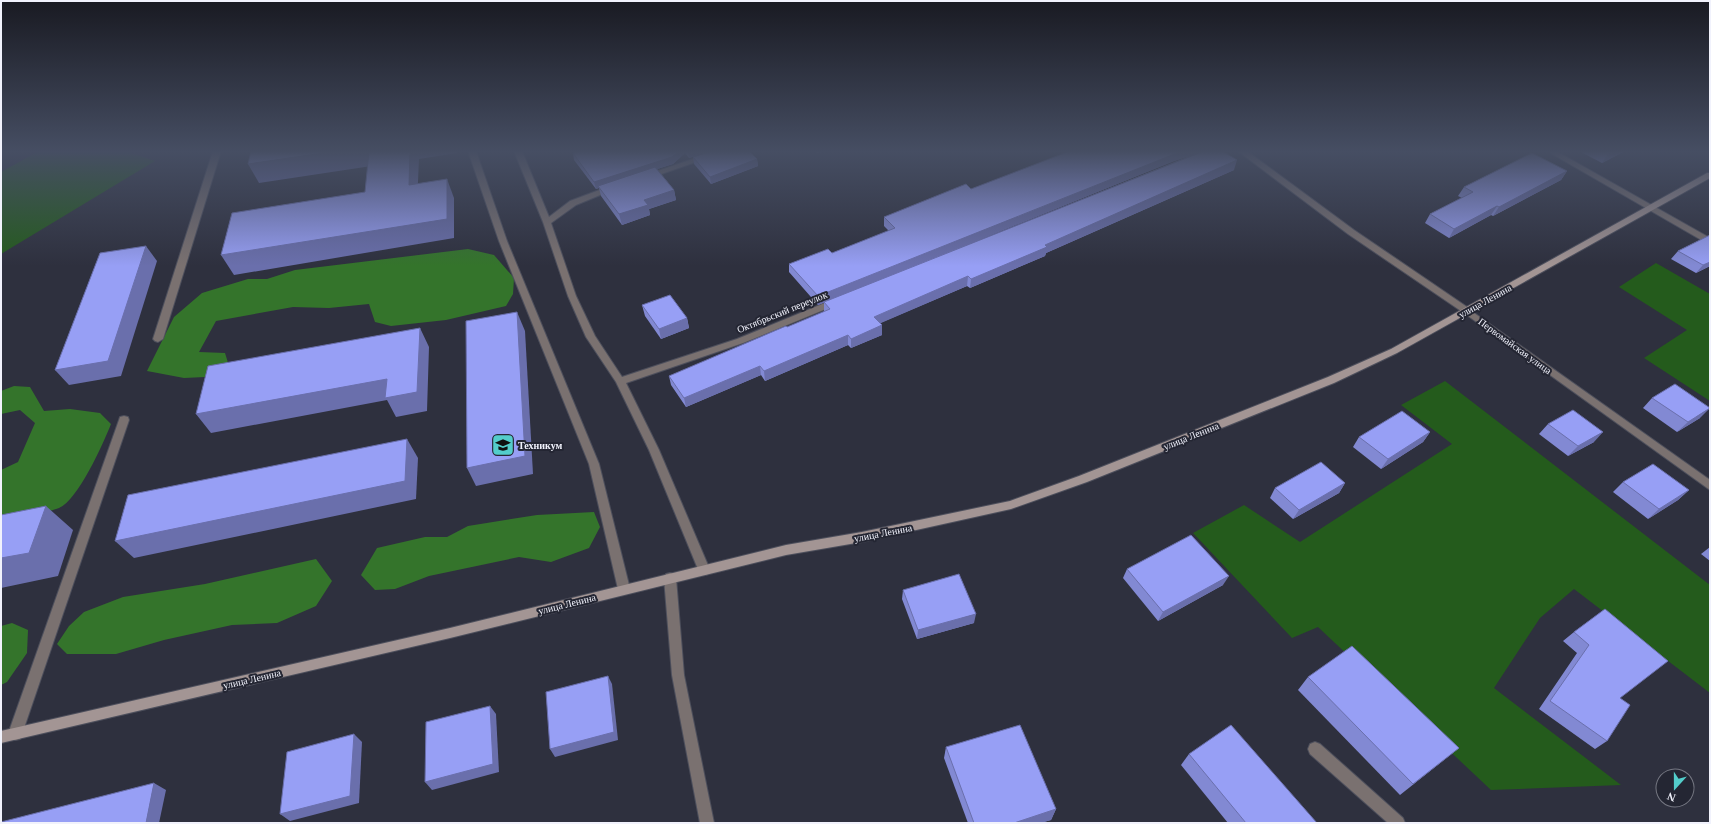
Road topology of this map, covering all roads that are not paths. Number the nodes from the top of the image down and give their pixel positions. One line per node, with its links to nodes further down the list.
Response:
1 (205, 189): 13 (street)
2 (485, 189): 19 (street)
3 (534, 189): 9 (street)
4 (608, 189): 9 (street)
5 (1294, 189): 12 (street, Первомайская улица)
6 (1619, 189): 8 (street)
7 (1686, 189): 8 (main road, улица Ленина)
8 (1652, 208): 10 (street); 12 (main road, улица Ленина)
9 (547, 222): 14 (street)
10 (1710, 242)
11 (841, 300): 14 (street, Октябрьский переулок)
12 (1467, 311): 16 (street, Первомайская улица); 17 (main road, улица Ленина)
13 (158, 339)
14 (620, 381): 17 (street)
15 (124, 420): 20 (street)
16 (1710, 486)
17 (704, 570): 18 (main road, улица Ленина)
18 (670, 578): 19 (main road, улица Ленина); 23 (street)
19 (624, 590): 20 (main road, улица Ленина)
20 (15, 734): 21 (main road, улица Ленина)
21 (1, 737)
22 (1315, 749): 24 (street)
23 (707, 823)
24 (1398, 823)

